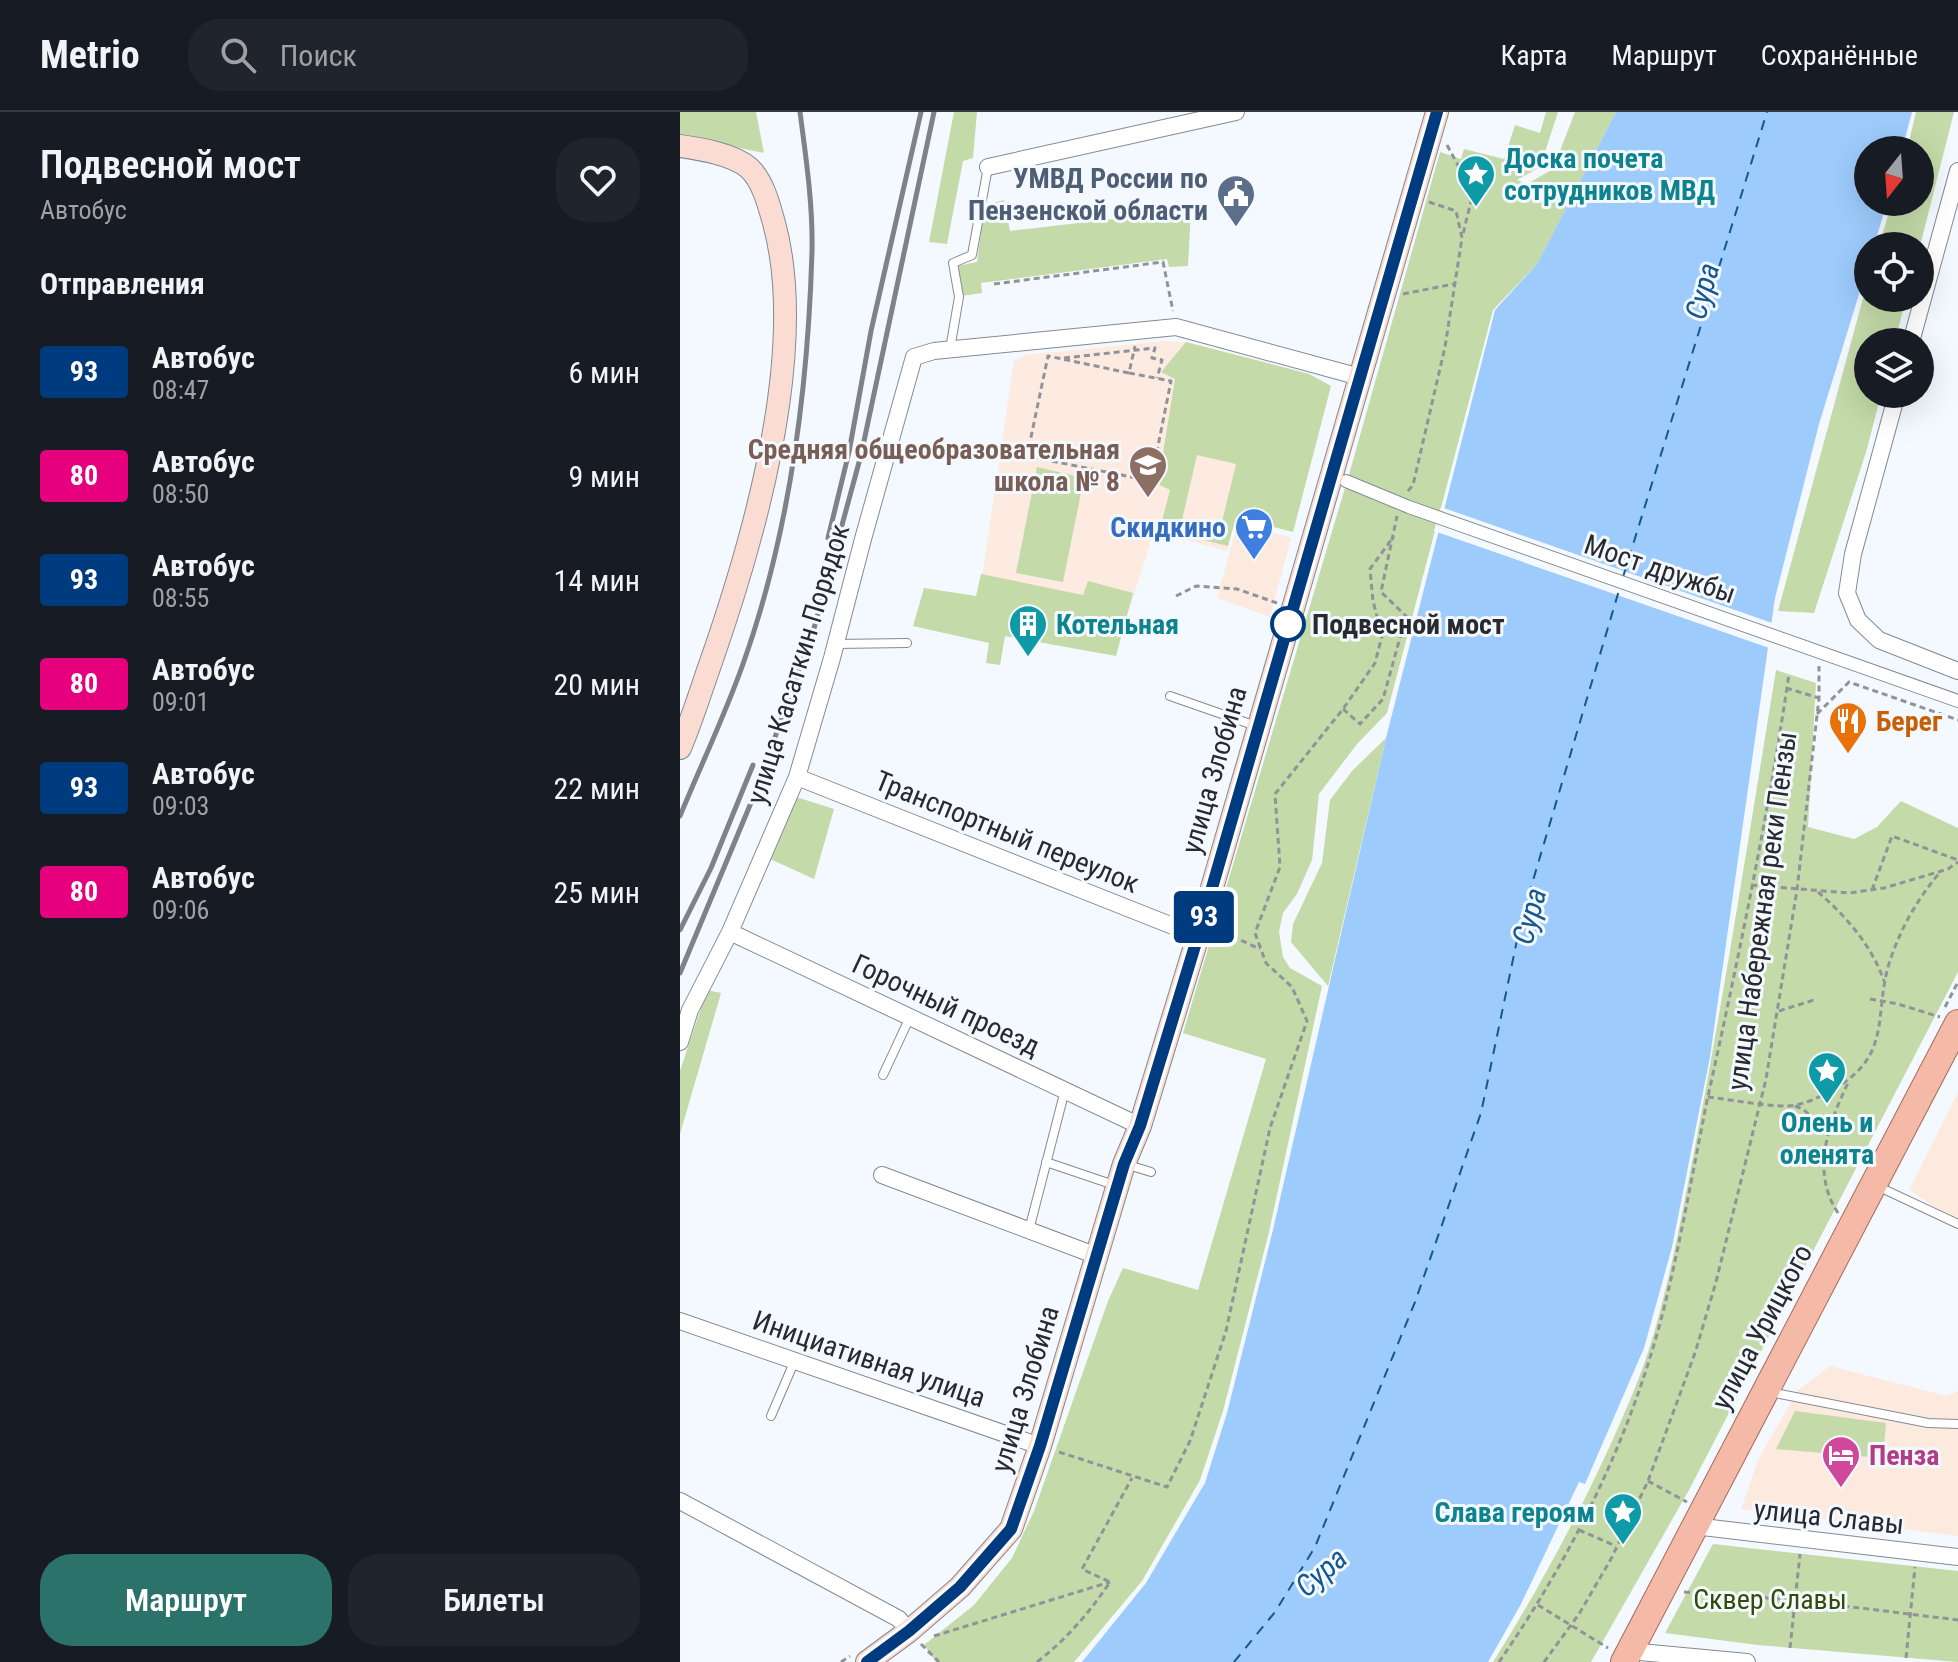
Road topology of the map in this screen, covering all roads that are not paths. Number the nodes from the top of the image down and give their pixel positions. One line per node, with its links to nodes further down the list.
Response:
1 (1236, 112): 4 (street)
2 (1440, 123): 8 (main road, улица Злобина)
3 (680, 146): 17 (main road)
4 (988, 167): 7 (lane)
5 (1958, 171): 6 (street)
6 (1915, 328)
7 (950, 349): 8 (street, улица Касаткин Порядок); 12 (street, улица Касаткин Порядок)
8 (1360, 377): 16 (main road, улица Злобина)
9 (1893, 408): 13 (street)
10 (1346, 481): 15 (street, Мост дружбы)
11 (907, 643): 12 (lane)
12 (836, 644): 18 (street, улица Касаткин Порядок)
13 (1958, 671)
14 (1170, 696): 16 (lane)
15 (1958, 701)
16 (1258, 727): 20 (main road, улица Злобина)
17 (680, 748)
18 (797, 777): 19 (street, улица Касаткин Порядок); 20 (street, Транспортный переулок)
19 (730, 932): 21 (street, Горочный проезд); 23 (street, улица Касаткин Порядок)
20 (1198, 936): 26 (main road, улица Злобина)
21 (910, 1016): 24 (lane); 25 (street, Горочный проезд)
22 (1949, 1020): 31 (main road, улица Урицкого)
23 (680, 1042)
24 (883, 1075)
25 (1065, 1090): 26 (street, Горочный проезд); 27 (lane)
26 (1140, 1126): 28 (main road, улица Злобина)
27 (1046, 1162): 32 (lane); 34 (lane)
28 (1124, 1164): 29 (lane); 32 (main road, улица Злобина)
29 (1151, 1172)
30 (882, 1175): 34 (street)
31 (1873, 1184): 33 (lane); 38 (main road, улица Урицкого)
32 (1117, 1187): 35 (main road, улица Злобина)
33 (1958, 1224)
34 (1029, 1231): 35 (street)
35 (1097, 1256): 41 (main road, улица Злобина)
36 (680, 1321): 37 (street, Инициативная улица)
37 (795, 1359): 39 (lane); 41 (street, Инициативная улица)
38 (1765, 1391): 40 (lane); 43 (main road, улица Урицкого)
39 (771, 1416)
40 (1958, 1424)
41 (1046, 1448): 45 (main road, улица Злобина)
42 (680, 1501): 45 (street)
43 (1691, 1514): 44 (street, улица Славы); 46 (main road, улица Урицкого)
44 (1958, 1557)
45 (914, 1636): 47 (main road, улица Злобина)
46 (1620, 1654): 48 (street)
47 (860, 1658)
48 (1726, 1661): 49 (street)
49 (1747, 1662)

